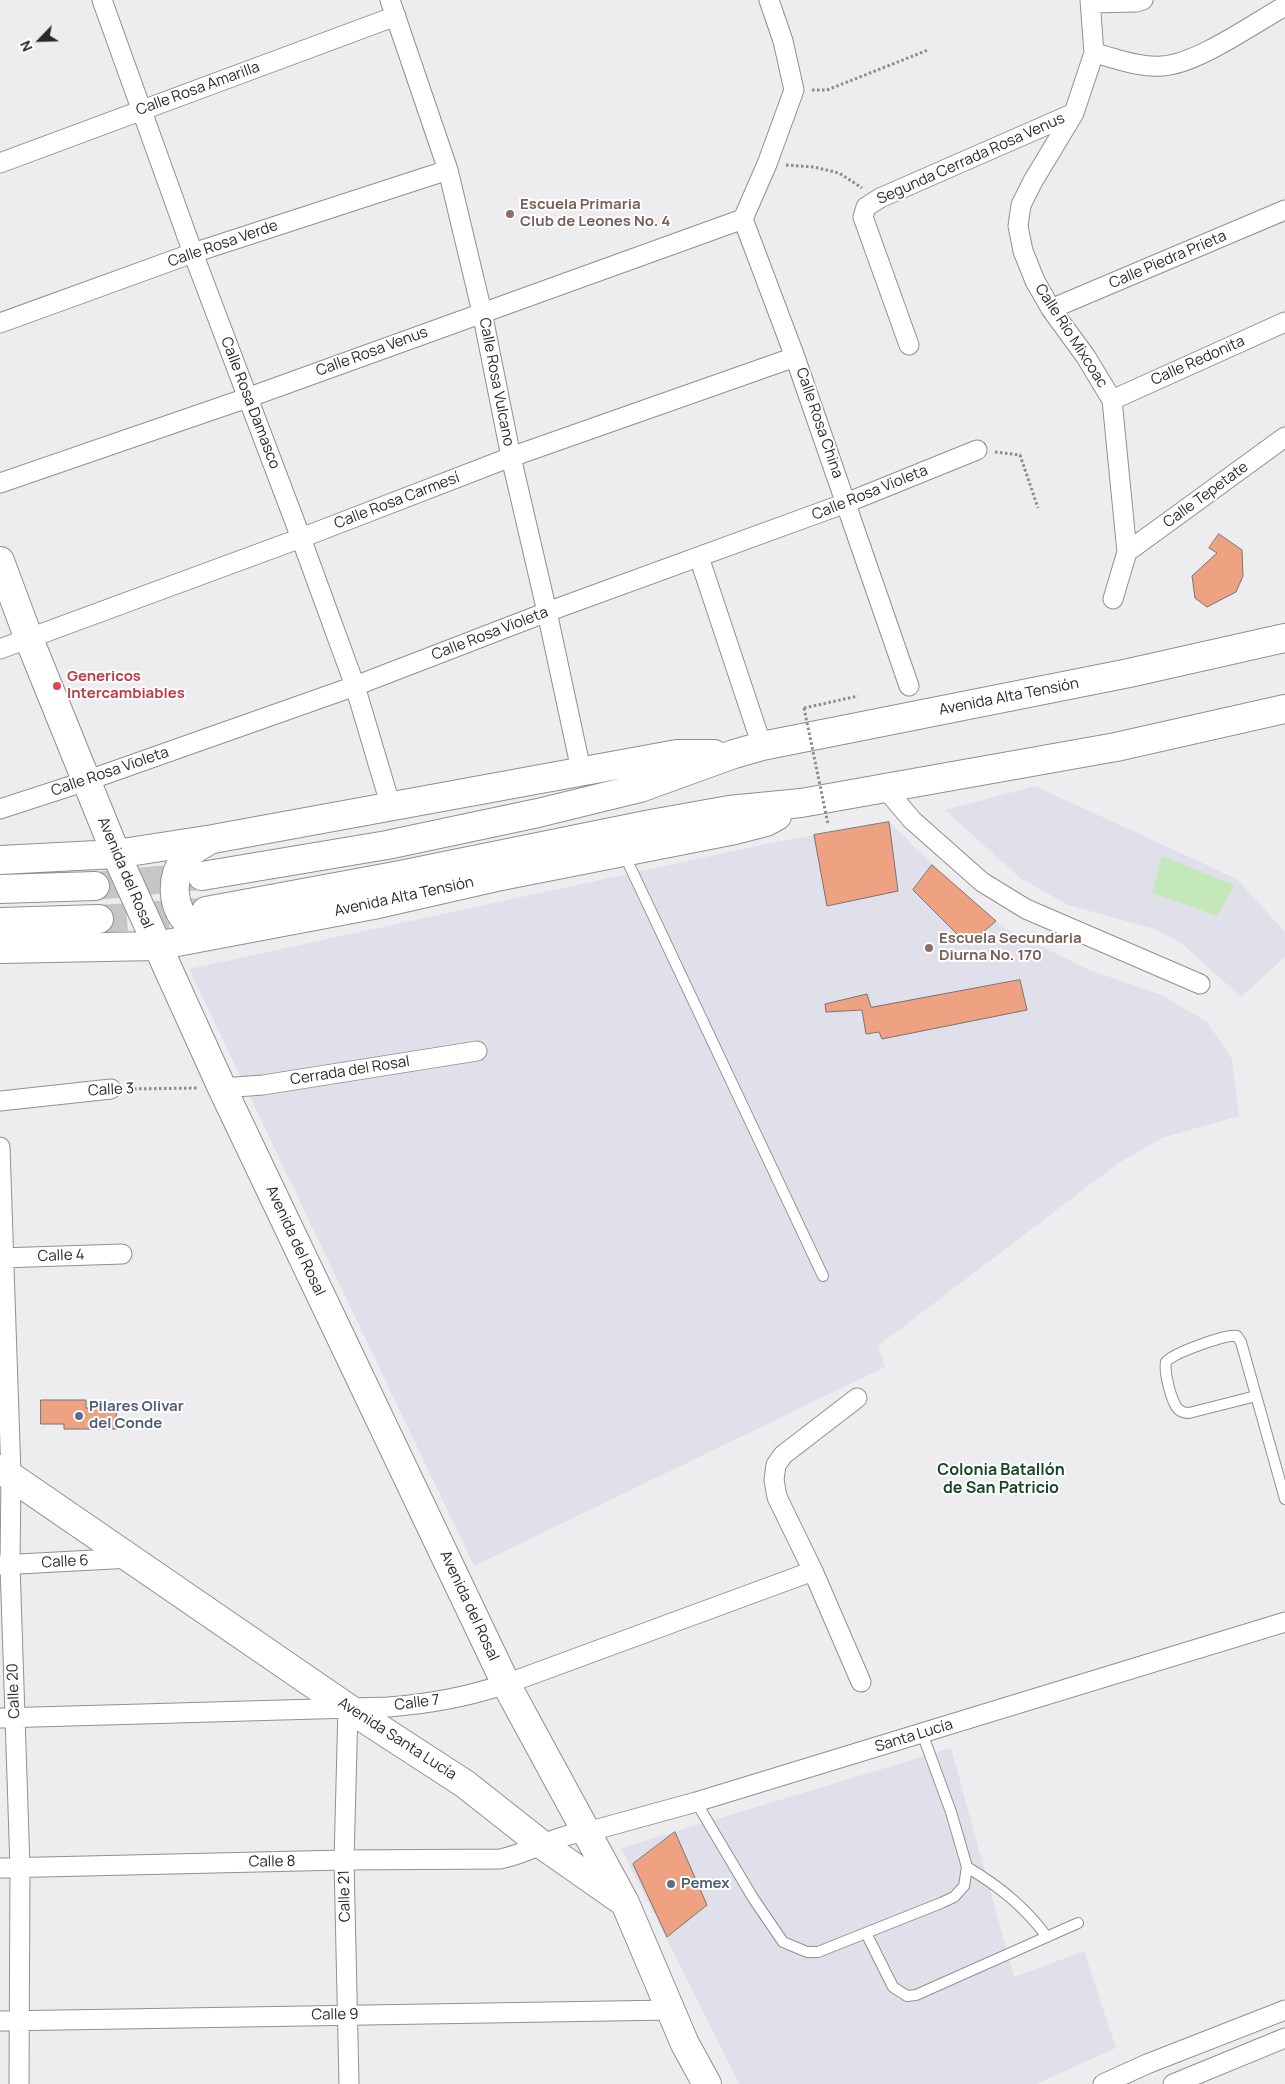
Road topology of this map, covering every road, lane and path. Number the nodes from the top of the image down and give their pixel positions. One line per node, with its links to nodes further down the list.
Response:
1 (102, 0): 10 (street, Calle Rosa Damasco)
2 (769, 0): 9 (street)
3 (1143, 0): 4 (street)
4 (1091, 2): 8 (street, Calle Río Mixcoac)
5 (1285, 6): 8 (street)
6 (393, 8): 10 (street, Calle Rosa Amarilla); 14 (street, Calle Rosa Vulcano)
7 (928, 50): 9 (path)
8 (1094, 53): 11 (street, Calle Río Mixcoac)
9 (794, 90): 13 (street)
10 (143, 110): 12 (street, Calle Rosa Amarilla); 18 (street, Calle Rosa Damasco)
11 (1074, 113): 15 (street, Segunda Cerrada Rosa Venus); 19 (street, Calle Río Mixcoac)
12 (0, 162)
13 (767, 164): 15 (path); 17 (street)
14 (448, 170): 18 (street, Calle Rosa Verde); 20 (street, Calle Rosa Vulcano)
15 (880, 198): 23 (street, Segunda Cerrada Rosa Venus)
16 (1285, 210): 19 (street, Calle Piedra Prieta)
17 (743, 219): 20 (street, Calle Rosa Venus); 24 (street, Calle Rosa China)
18 (193, 253): 22 (street, Calle Rosa Verde); 25 (street, Calle Rosa Damasco)
19 (1051, 310): 26 (street, Calle Río Mixcoac)
20 (482, 312): 25 (street, Calle Rosa Venus); 29 (street, Calle Rosa Vulcano)
21 (1285, 322): 26 (street, Calle Redonita)
22 (0, 323)
23 (909, 345)
24 (795, 356): 29 (street, Calle Rosa Carmesí); 31 (street, Calle Rosa China)
25 (247, 398): 30 (street, Calle Rosa Venus); 33 (street, Calle Rosa Damasco)
26 (1112, 400): 34 (street, Calle Río Mixcoac)
27 (1285, 437): 34 (street, Calle Tepetate)
28 (977, 450): 31 (street, Calle Rosa Violeta); 32 (path)
29 (511, 457): 33 (street, Calle Rosa Carmesí); 38 (street, Calle Rosa Vulcano)
30 (0, 483)
31 (846, 503): 35 (street, Calle Rosa Violeta); 43 (street, Calle Rosa China)
32 (1038, 508)
33 (301, 538): 40 (street, Calle Rosa Carmesí); 42 (street, Calle Rosa Damasco)
34 (1127, 552): 37 (street, Calle Río Mixcoac)
35 (699, 557): 38 (street, Calle Rosa Violeta); 46 (street)
36 (0, 561): 40 (street, Avenida del Rosal)
37 (1113, 599)
38 (547, 612): 42 (street, Calle Rosa Violeta); 48 (street, Calle Rosa Vulcano)
39 (1285, 638): 46 (street, Avenida Alta Tensión)
40 (28, 639): 41 (street, Calle Rosa Carmesí); 49 (street, Avenida del Rosal)
41 (0, 649)
42 (355, 686): 49 (street, Calle Rosa Violeta); 52 (street, Calle Rosa Damasco)
43 (908, 686)
44 (858, 696): 54 (path, bridge)
45 (1285, 709): 50 (street, Avenida Alta Tensión)
46 (762, 746): 47 (street, Avenida Alta Tensión)
47 (734, 754): 48 (street, Avenida Alta Tensión); 59 (street, Avenida Alta Tensión)
48 (581, 770): 52 (street, Avenida Alta Tensión)
49 (86, 782): 53 (street, Calle Rosa Violeta); 57 (street, Avenida del Rosal)
50 (884, 787): 51 (street, Avenida Alta Tensión); 67 (street)
51 (800, 803): 56 (street, Avenida Alta Tensión); 64 (street, Avenida Alta Tensión)
52 (391, 807): 55 (street, Avenida Alta Tensión)
53 (0, 809)
54 (828, 824)
55 (213, 839): 57 (street, Avenida Alta Tensión); 64 (street)
56 (623, 852): 64 (street, Avenida Alta Tensión); 75 (lane)
57 (116, 854): 58 (street, Avenida Alta Tensión); 65 (street, Avenida del Rosal)
58 (0, 860)
59 (202, 876)
60 (95, 886): 61 (street)
61 (0, 889)
62 (99, 919): 63 (street)
63 (0, 922)
64 (209, 923): 65 (street, Avenida Alta Tensión)
65 (156, 946): 66 (street, Avenida Alta Tensión); 69 (street, Avenida del Rosal)
66 (0, 949)
67 (1200, 984)
68 (477, 1051): 69 (street, Cerrada del Rosal)
69 (222, 1088): 70 (path, Calle 3); 86 (street, Avenida del Rosal)
70 (111, 1089): 71 (street, Calle 3)
71 (0, 1101)
72 (0, 1148): 74 (street, Calle 20)
73 (122, 1254): 74 (street, Calle 4)
74 (2, 1258): 78 (street, Calle 20)
75 (823, 1276)
76 (1256, 1396): 76 (lane); 80 (lane)
77 (857, 1398): 83 (street)
78 (4, 1408): 79 (street, Calle 20)
79 (6, 1472): 81 (street, Avenida Santa Lucía); 82 (street, Calle 20)
80 (1285, 1499)
81 (131, 1558): 82 (street, Calle 6); 87 (street, Avenida Santa Lucía)
82 (5, 1565): 88 (street, Calle 20)
83 (813, 1572): 85 (street); 86 (street, Calle 7)
84 (1285, 1622): 89 (street, Santa Lucía)
85 (861, 1682)
86 (506, 1684): 87 (street, Calle 7); 91 (street, Avenida del Rosal)
87 (348, 1708): 88 (street, Calle 7); 92 (street, Avenida Santa Lucía); 93 (street, Calle 21)
88 (8, 1718): 96 (street, Calle 20)
89 (922, 1733): 90 (street, Santa Lucía); 94 (lane)
90 (696, 1802): 91 (street, Santa Lucía); 99 (lane)
91 (587, 1832): 92 (street, Santa Lucía); 97 (street, Avenida del Rosal)
92 (541, 1844): 93 (street, Calle 8); 97 (street, Avenida Santa Lucía)
93 (344, 1860): 96 (street, Calle 8); 103 (street, Calle 21)
94 (967, 1867): 99 (lane); 100 (lane)
95 (0, 1868): 96 (street, Calle 8)
96 (20, 1868): 105 (street, Calle 20)
97 (625, 1903): 101 (street)
98 (1078, 1923): 100 (lane)
99 (866, 1932): 100 (lane)
100 (1047, 1937)
101 (671, 2010): 103 (street, Calle 9); 107 (street)
102 (1285, 2010): 112 (street)
103 (347, 2014): 105 (street, Calle 9); 109 (street, Calle 21)
104 (0, 2021): 105 (street, Calle 9)
105 (19, 2021): 108 (street, Calle 20)
106 (1285, 2038): 113 (street)
107 (685, 2044): 110 (street); 111 (street)
108 (19, 2084)
109 (348, 2084)
110 (685, 2084)
111 (707, 2084)
112 (1106, 2084)
113 (1173, 2084)

